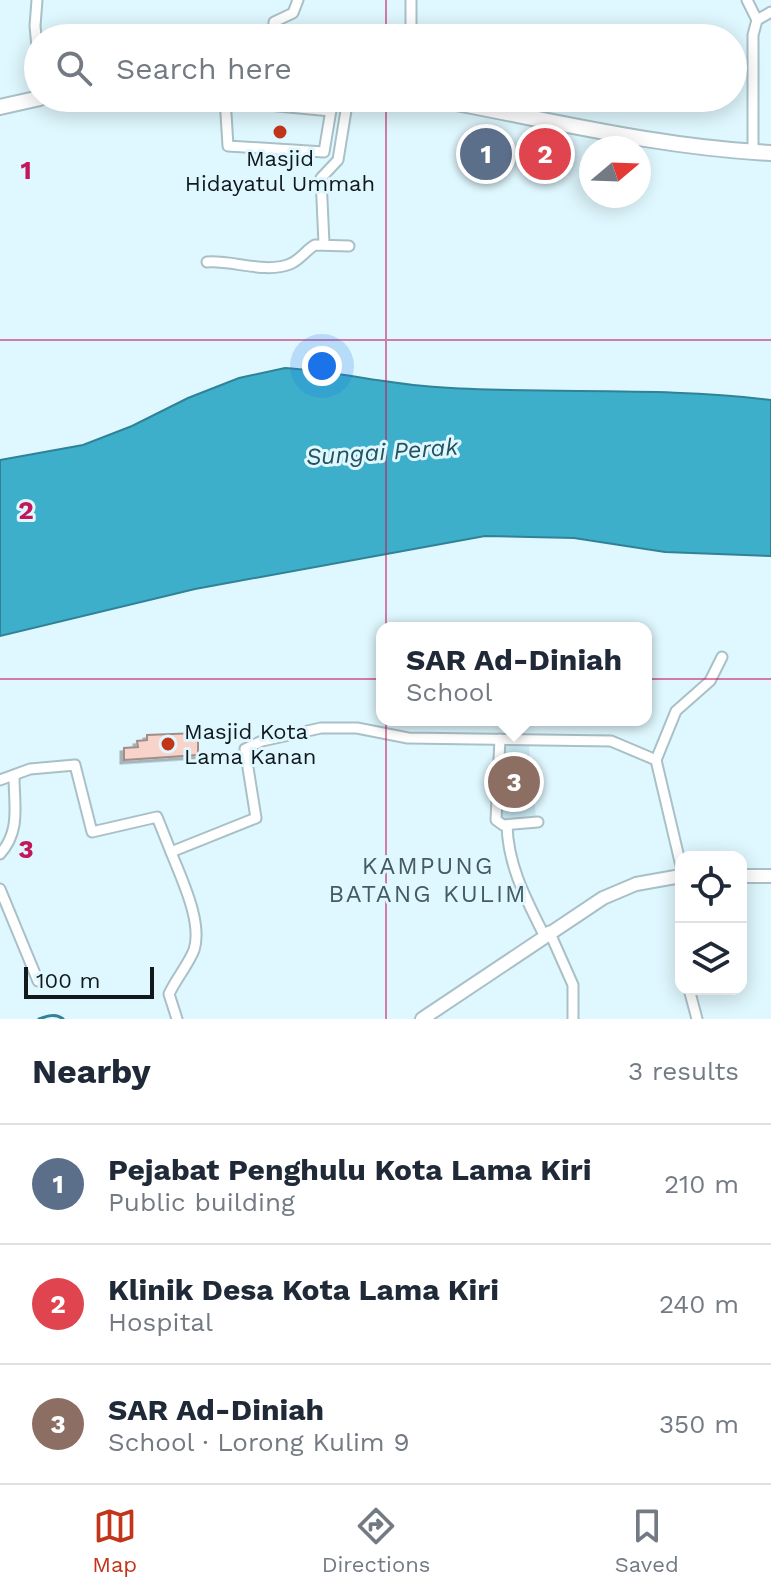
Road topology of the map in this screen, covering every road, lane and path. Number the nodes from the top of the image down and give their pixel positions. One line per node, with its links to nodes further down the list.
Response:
1 (37, 0): 7 (street)
2 (298, 0): 8 (street)
3 (411, 0): 9 (street)
4 (747, 0): 6 (street)
5 (771, 12): 6 (street)
6 (757, 20): 16 (street)
7 (35, 24)
8 (274, 24)
9 (411, 24)
10 (24, 102): 11 (highway)
11 (0, 107)
12 (226, 112): 13 (street)
13 (331, 112)
14 (346, 112): 18 (street)
15 (498, 112): 16 (highway)
16 (753, 152): 17 (highway)
17 (771, 153)
18 (324, 244): 19 (street); 20 (street)
19 (349, 246)
20 (207, 262)
21 (722, 657): 23 (street)
22 (500, 739): 23 (street); 27 (street); 29 (street)
23 (656, 760): 28 (street)
24 (14, 776): 25 (street); 29 (street); 30 (street)
25 (0, 780)
26 (538, 822): 27 (street)
27 (507, 825): 35 (street)
28 (677, 851)
29 (171, 852): 39 (street)
30 (0, 854)
31 (747, 876): 32 (main road)
32 (771, 876)
33 (675, 877): 35 (main road)
34 (0, 889): 36 (street)
35 (547, 933): 40 (main road); 41 (street)
36 (38, 981)
37 (690, 995): 38 (street)
38 (694, 1018)
39 (177, 1019)
40 (422, 1019)
41 (573, 1019)

